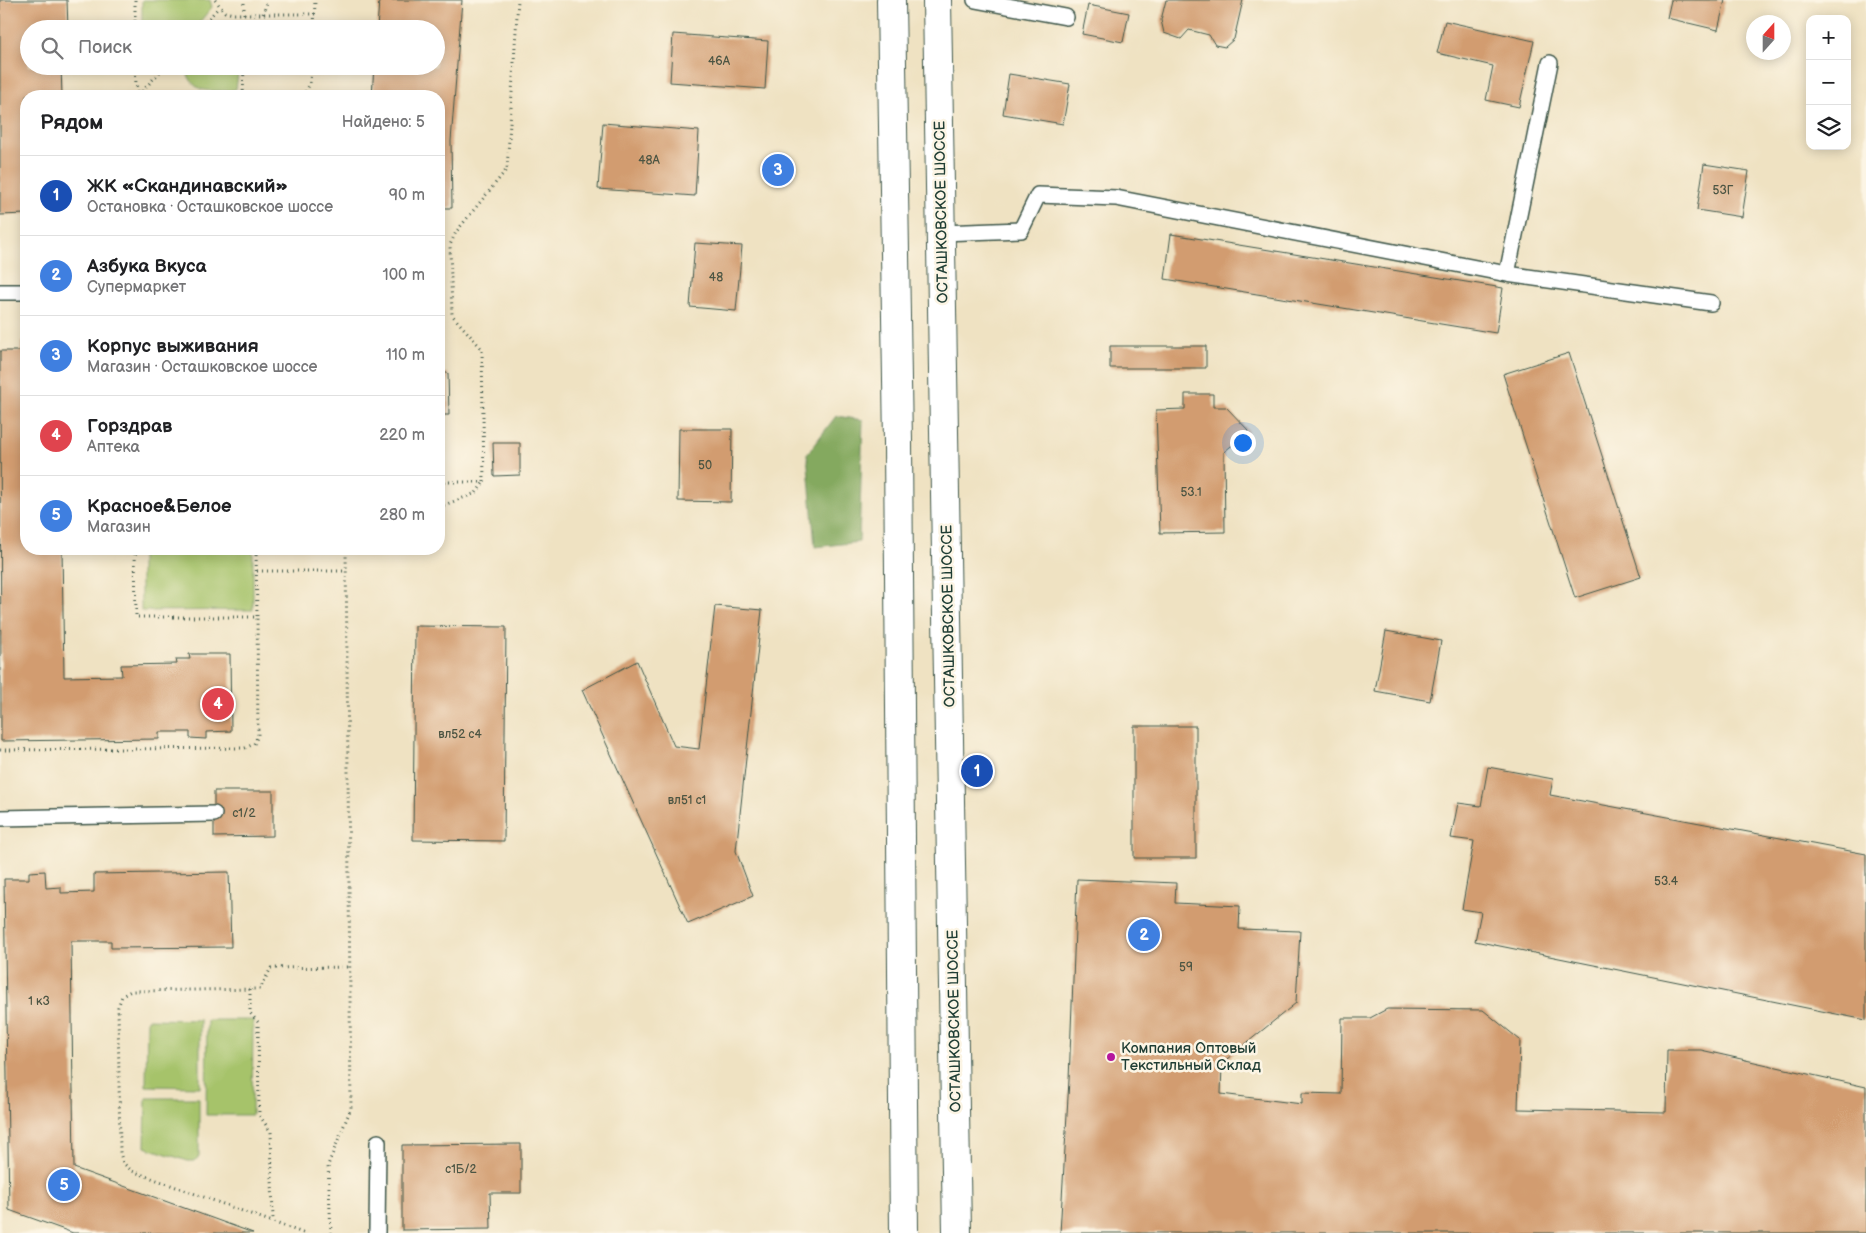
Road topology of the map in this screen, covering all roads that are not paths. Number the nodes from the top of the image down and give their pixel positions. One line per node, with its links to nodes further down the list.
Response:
1 (891, 0): 16 (main road)
2 (937, 0): 7 (main road, ОСТАШКОВСКОЕ ШОССЕ)
3 (976, 0): 4 (lane)
4 (1014, 4): 5 (lane)
5 (1066, 18)
6 (1550, 63): 8 (lane)
7 (941, 233): 8 (lane); 17 (main road, ОСТАШКОВСКОЕ ШОССЕ)
8 (1506, 274): 11 (lane)
9 (0, 292): 10 (lane)
10 (20, 292)
11 (1711, 303)
12 (214, 814): 13 (lane)
13 (0, 818)
14 (378, 1142): 15 (lane)
15 (377, 1233)
16 (904, 1233)
17 (957, 1233)

